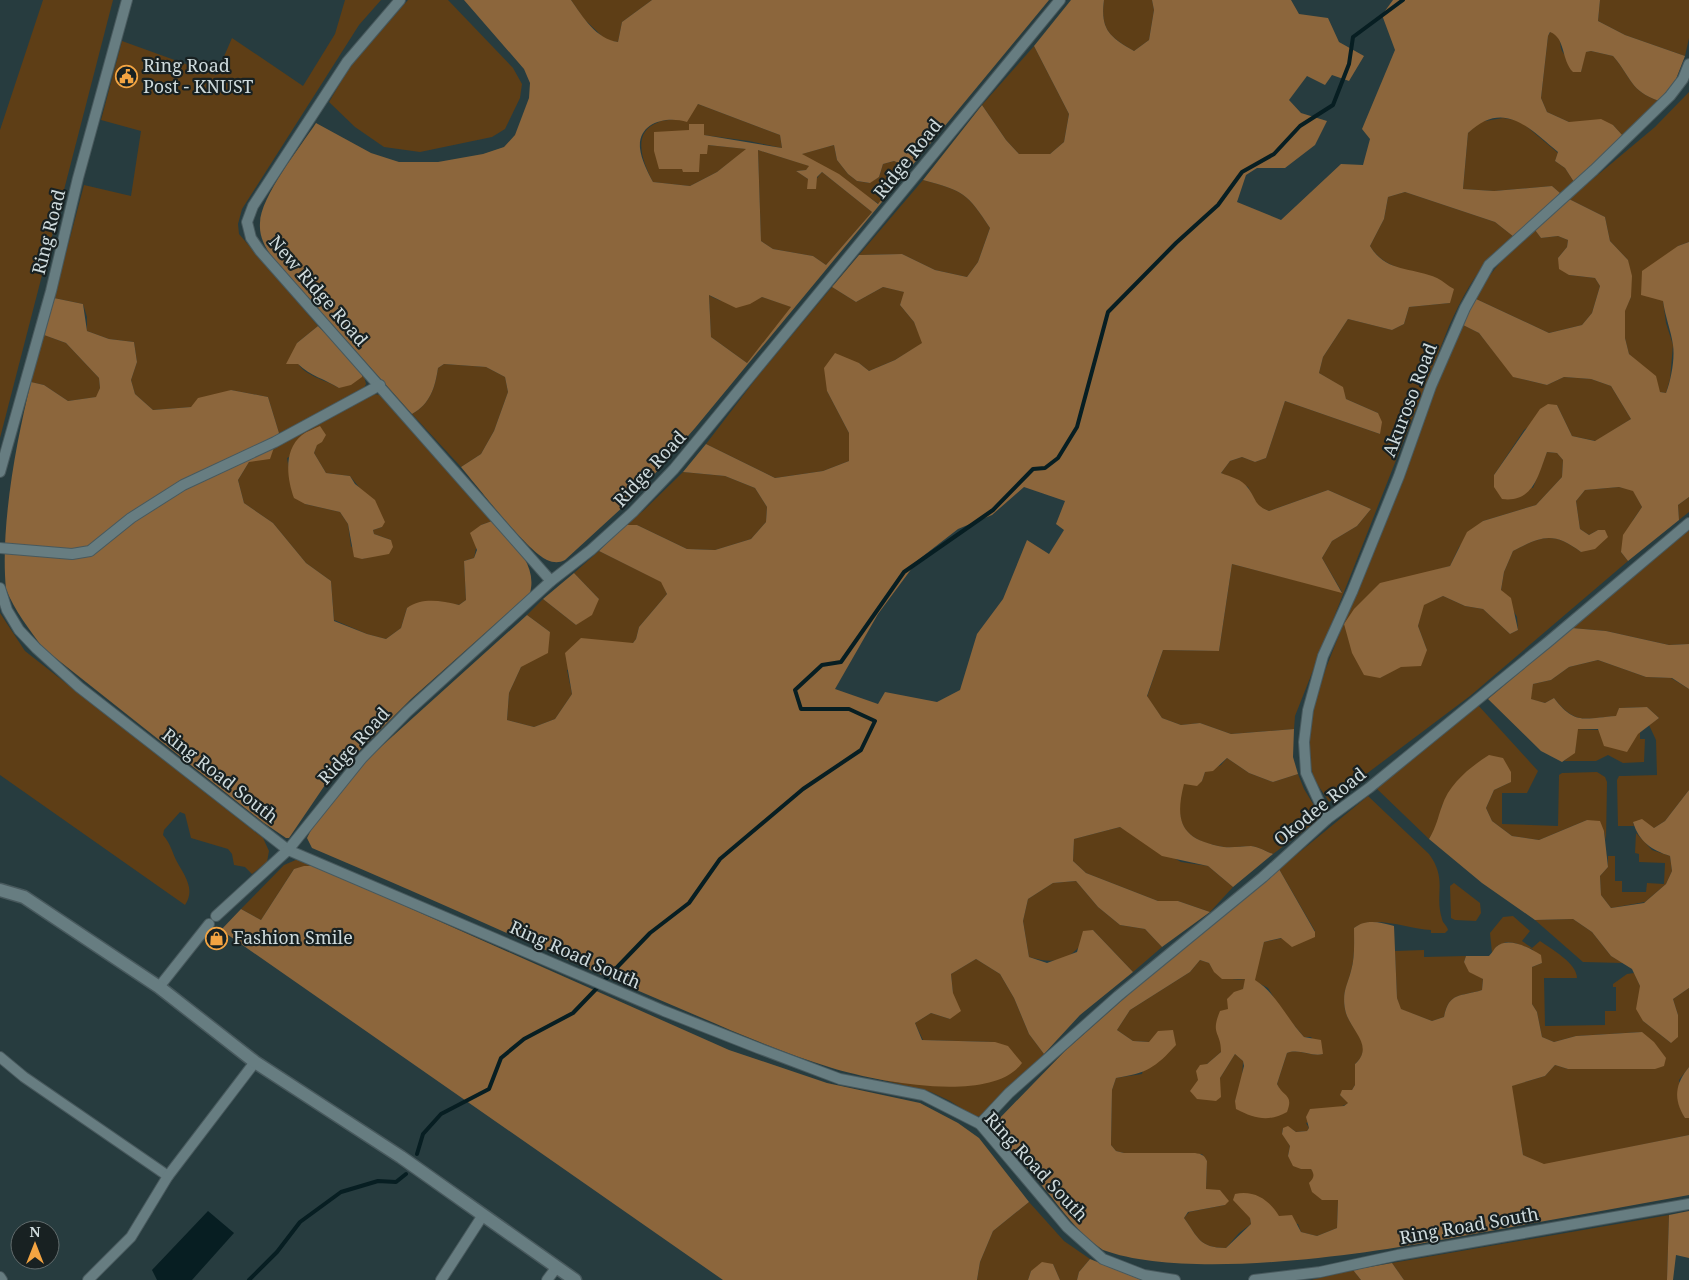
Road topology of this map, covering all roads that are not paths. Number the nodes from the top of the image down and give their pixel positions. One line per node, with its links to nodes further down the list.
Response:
1 (127, 0): 6 (street, Ring Road)
2 (400, 0): 5 (street, New Ridge Road)
3 (1060, 0): 9 (street, Ridge Road)
4 (1689, 64): 11 (street, Akuroso Road)
5 (380, 385): 8 (street); 9 (street, New Ridge Road)
6 (0, 472)
7 (1689, 522): 11 (street, Okodee Road)
8 (0, 548)
9 (551, 580): 12 (street, Ridge Road)
10 (0, 588): 12 (street, Ring Road South)
11 (1327, 819): 19 (street, Okodee Road)
12 (288, 850): 14 (street, Ridge Road); 19 (street, Ring Road South)
13 (0, 890): 16 (street)
14 (216, 916)
15 (209, 924): 16 (street)
16 (159, 987): 18 (street)
17 (0, 1057): 20 (street)
18 (255, 1062): 20 (street); 22 (street)
19 (980, 1124): 28 (street, Ring Road South)
20 (168, 1176): 24 (street)
21 (1689, 1204): 29 (street, Ring Road South)
22 (483, 1215): 23 (street); 25 (street)
23 (556, 1268): 26 (street); 27 (street)
24 (88, 1280)
25 (441, 1280)
26 (547, 1280)
27 (575, 1280)
28 (1175, 1280)
29 (1254, 1280)

